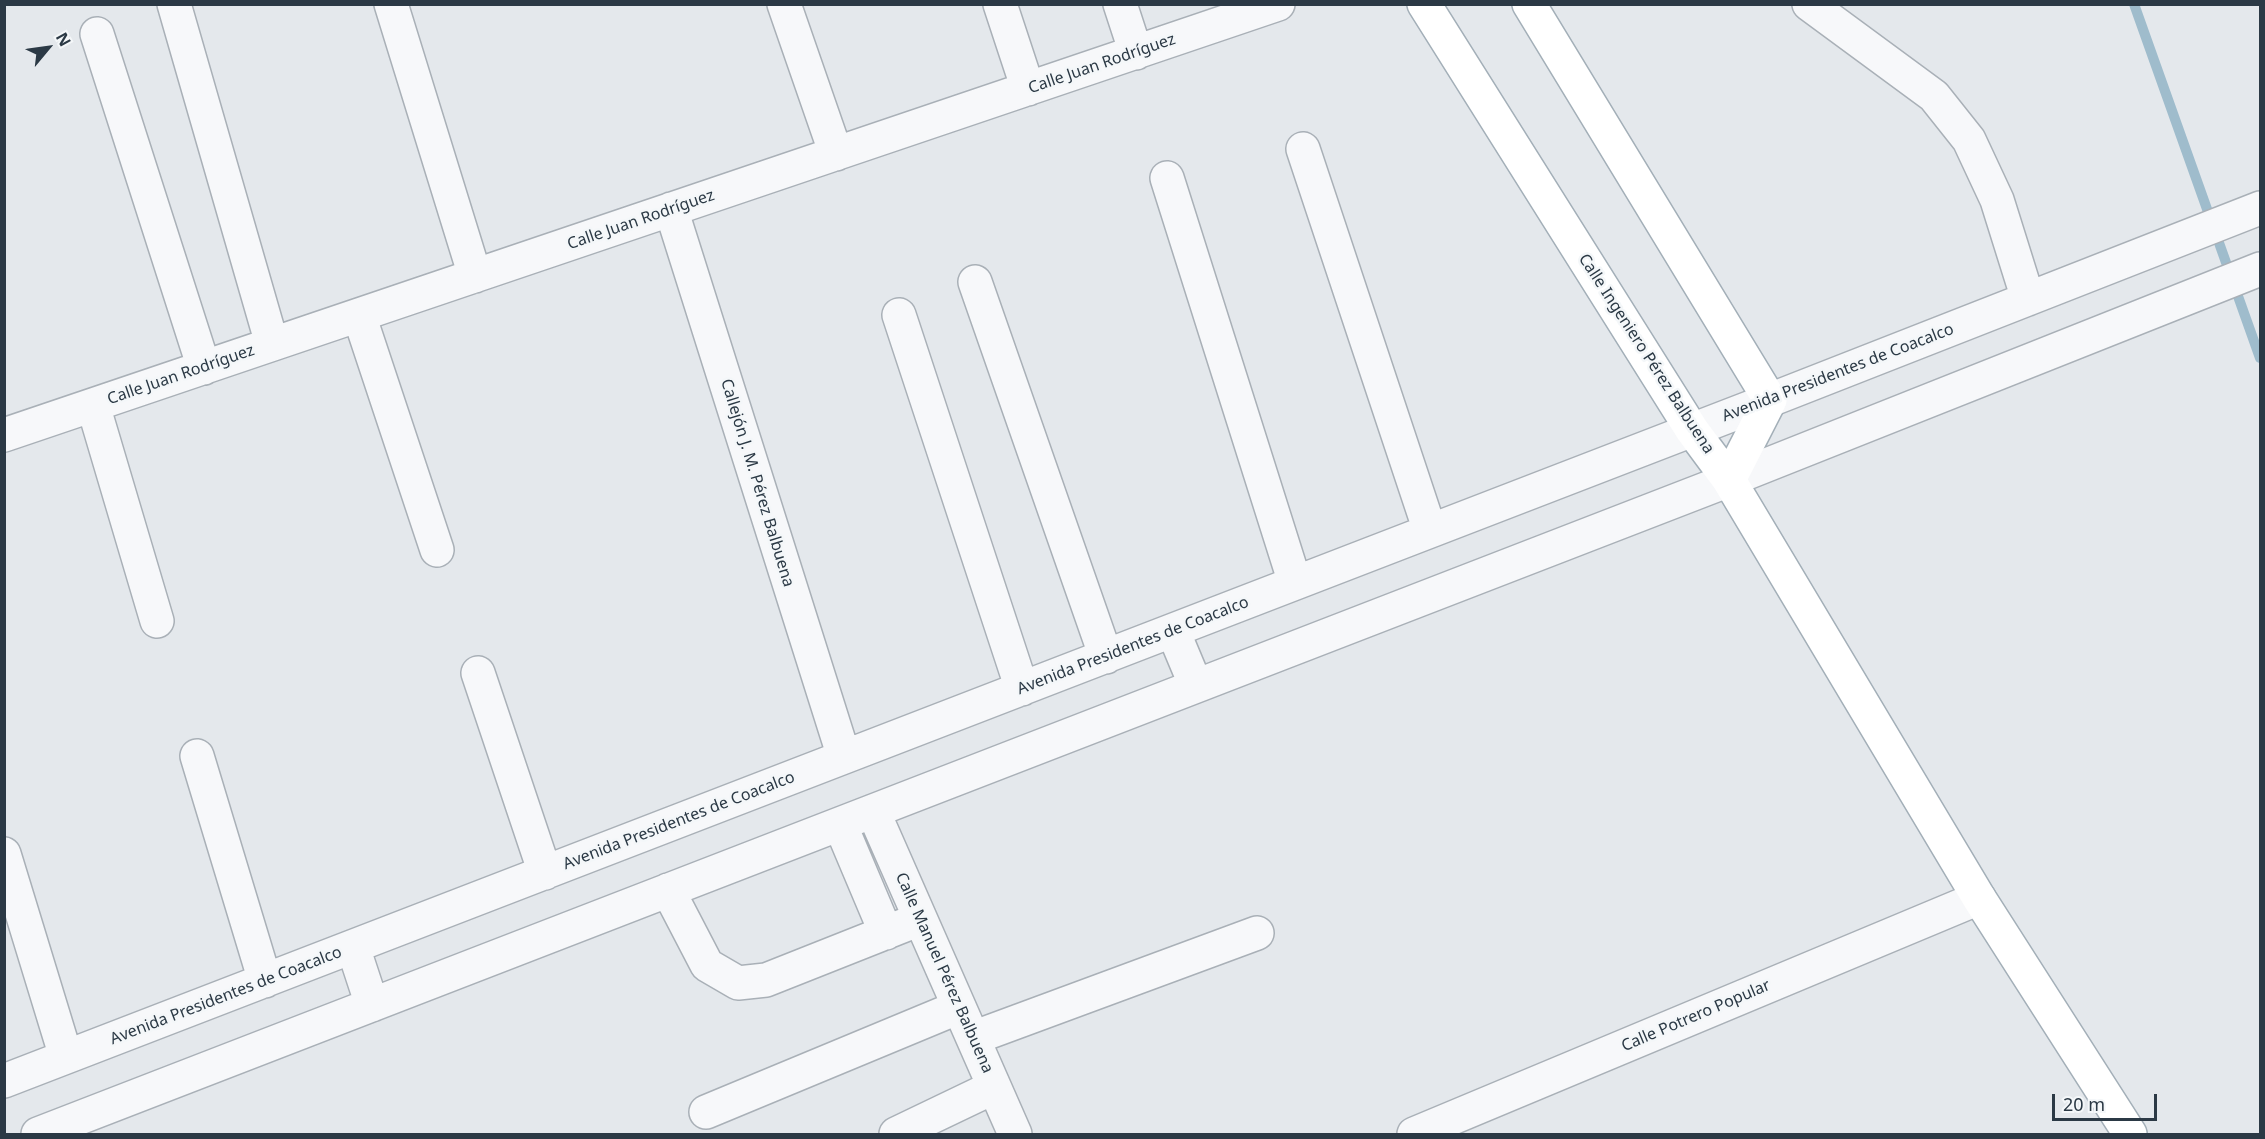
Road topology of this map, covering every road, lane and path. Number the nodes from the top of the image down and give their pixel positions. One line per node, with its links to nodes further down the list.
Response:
1 (174, 4): 24 (street)
2 (391, 4): 19 (street)
3 (784, 4): 14 (street)
4 (1000, 4): 12 (street)
5 (1120, 4): 11 (street)
6 (1278, 4): 11 (street, Calle Juan Rodríguez)
7 (1424, 4): 28 (main road, Calle Ingeniero Pérez Balbuena)
8 (1529, 4): 26 (main road)
9 (1809, 4): 21 (street)
10 (97, 34): 25 (street)
11 (1137, 52): 12 (street, Calle Juan Rodríguez)
12 (1028, 89): 14 (street, Calle Juan Rodríguez)
13 (1303, 149): 31 (street)
14 (836, 154): 17 (street, Calle Juan Rodríguez)
15 (1167, 178): 33 (street)
16 (2260, 208): 21 (street, Avenida Presidentes de Coacalco)
17 (671, 210): 19 (street, Calle Juan Rodríguez); 41 (street, Callejón J. M. Pérez Balbuena)
18 (2260, 269): 30 (street)
19 (475, 276): 22 (street, Calle Juan Rodríguez)
20 (975, 282): 36 (street)
21 (2028, 299): 26 (street, Avenida Presidentes de Coacalco)
22 (359, 315): 24 (street, Calle Juan Rodríguez); 32 (street)
23 (899, 315): 39 (street)
24 (272, 344): 25 (street, Calle Juan Rodríguez)
25 (204, 368): 27 (street, Calle Juan Rodríguez)
26 (1770, 400): 28 (street, Avenida Presidentes de Coacalco); 30 (main road, Calle Ingeniero Pérez Balbuena)
27 (93, 405): 29 (street, Calle Juan Rodríguez); 34 (street)
28 (1692, 430): 30 (main road, Calle Ingeniero Pérez Balbuena); 31 (street, Avenida Presidentes de Coacalco)
29 (4, 435)
30 (1729, 480): 38 (street); 47 (main road)
31 (1430, 531): 33 (street, Avenida Presidentes de Coacalco)
32 (437, 550)
33 (1295, 584): 35 (street, Avenida Presidentes de Coacalco)
34 (157, 621)
35 (1173, 631): 36 (street, Avenida Presidentes de Coacalco); 38 (street)
36 (1106, 657): 39 (street, Avenida Presidentes de Coacalco)
37 (478, 673): 45 (street)
38 (1196, 686): 42 (street)
39 (1022, 688): 41 (street, Avenida Presidentes de Coacalco)
40 (197, 756): 52 (street)
41 (843, 758): 45 (street, Avenida Presidentes de Coacalco)
42 (873, 811): 43 (street); 48 (street, Calle Manuel Pérez Balbuena)
43 (840, 824): 46 (street); 49 (street)
44 (4, 854): 56 (street)
45 (544, 873): 51 (street, Avenida Presidentes de Coacalco)
46 (668, 891): 49 (street); 53 (street)
47 (1978, 898): 63 (street, Calle Potrero Popular); 64 (main road)
48 (920, 919): 49 (street); 54 (street, Calle Manuel Pérez Balbuena)
49 (886, 933)
50 (1257, 933): 55 (street)
51 (353, 947): 52 (street, Avenida Presidentes de Coacalco); 53 (street)
52 (265, 981): 56 (street, Avenida Presidentes de Coacalco)
53 (372, 1005): 60 (street)
54 (959, 1007): 55 (street, Calle Manuel Pérez Balbuena); 59 (street)
55 (973, 1038): 58 (street, Calle Manuel Pérez Balbuena)
56 (66, 1057): 57 (street, Avenida Presidentes de Coacalco)
57 (4, 1081)
58 (994, 1087): 61 (street); 62 (street, Calle Manuel Pérez Balbuena)
59 (706, 1112)
60 (38, 1134)
61 (896, 1134)
62 (1015, 1134)
63 (1414, 1134)
64 (2130, 1134)

